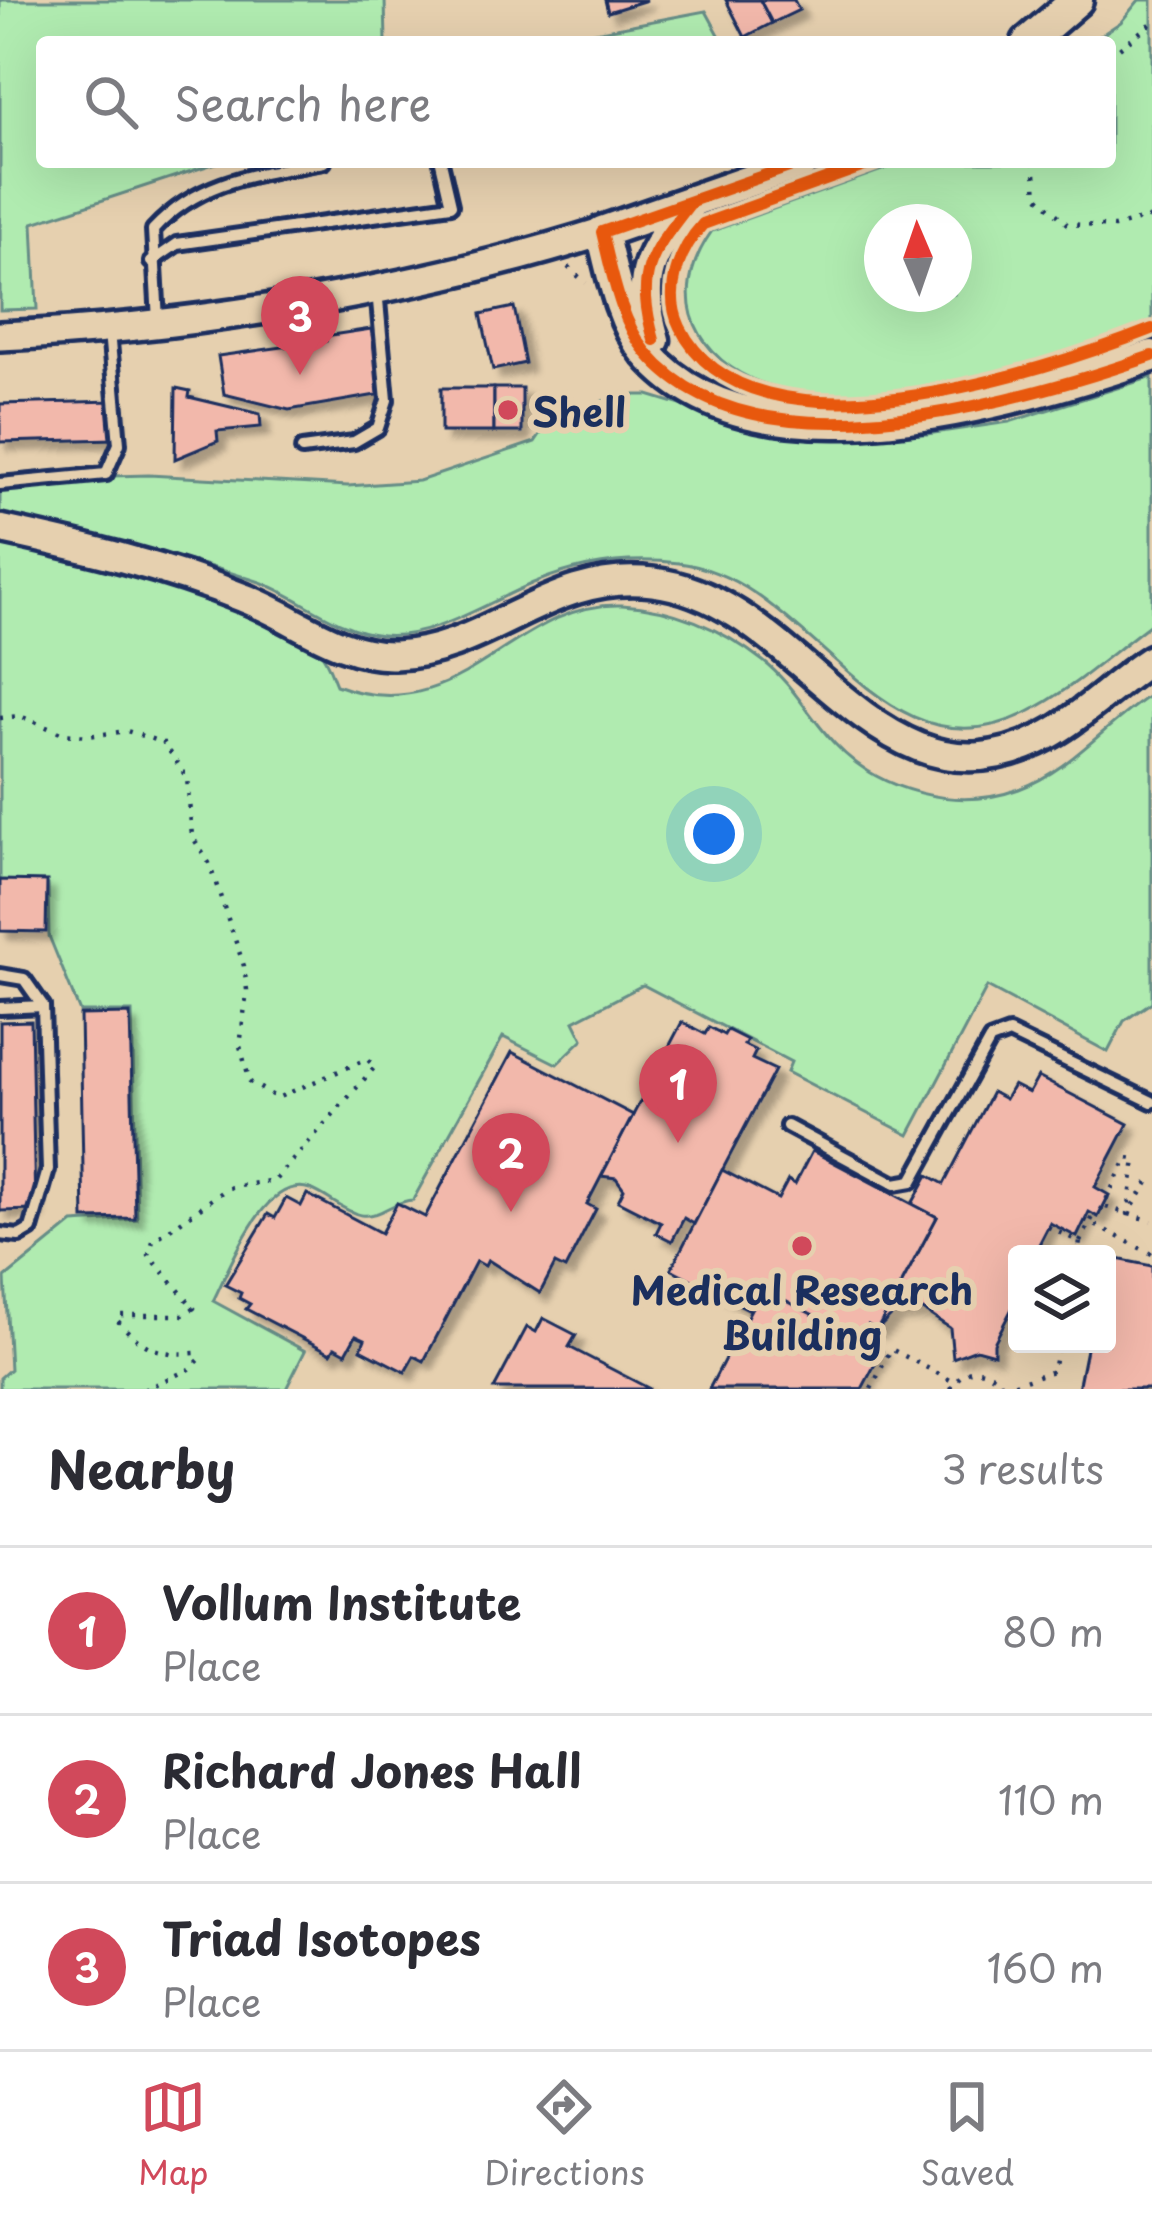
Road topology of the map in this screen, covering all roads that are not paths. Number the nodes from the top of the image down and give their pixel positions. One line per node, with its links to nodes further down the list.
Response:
1 (1077, 0): 2 (main road)
2 (1035, 36)
3 (290, 168): 8 (lane)
4 (443, 168): 8 (lane)
5 (808, 173): 6 (main road)
6 (691, 202): 7 (main road); 14 (main road)
7 (602, 232): 9 (street); 14 (main road)
8 (151, 262): 10 (lane)
9 (376, 286): 10 (street); 15 (lane)
10 (158, 321): 11 (street)
11 (109, 328): 12 (street); 16 (lane)
12 (0, 336)
13 (1152, 356): 14 (main road)
14 (662, 369)
15 (302, 449)
16 (0, 484)
17 (0, 529): 18 (street)
18 (1152, 658)
19 (0, 975): 20 (lane)
20 (43, 1006): 21 (lane); 24 (lane)
21 (0, 1007)
22 (1152, 1102): 23 (lane)
23 (787, 1126)
24 (0, 1234)

